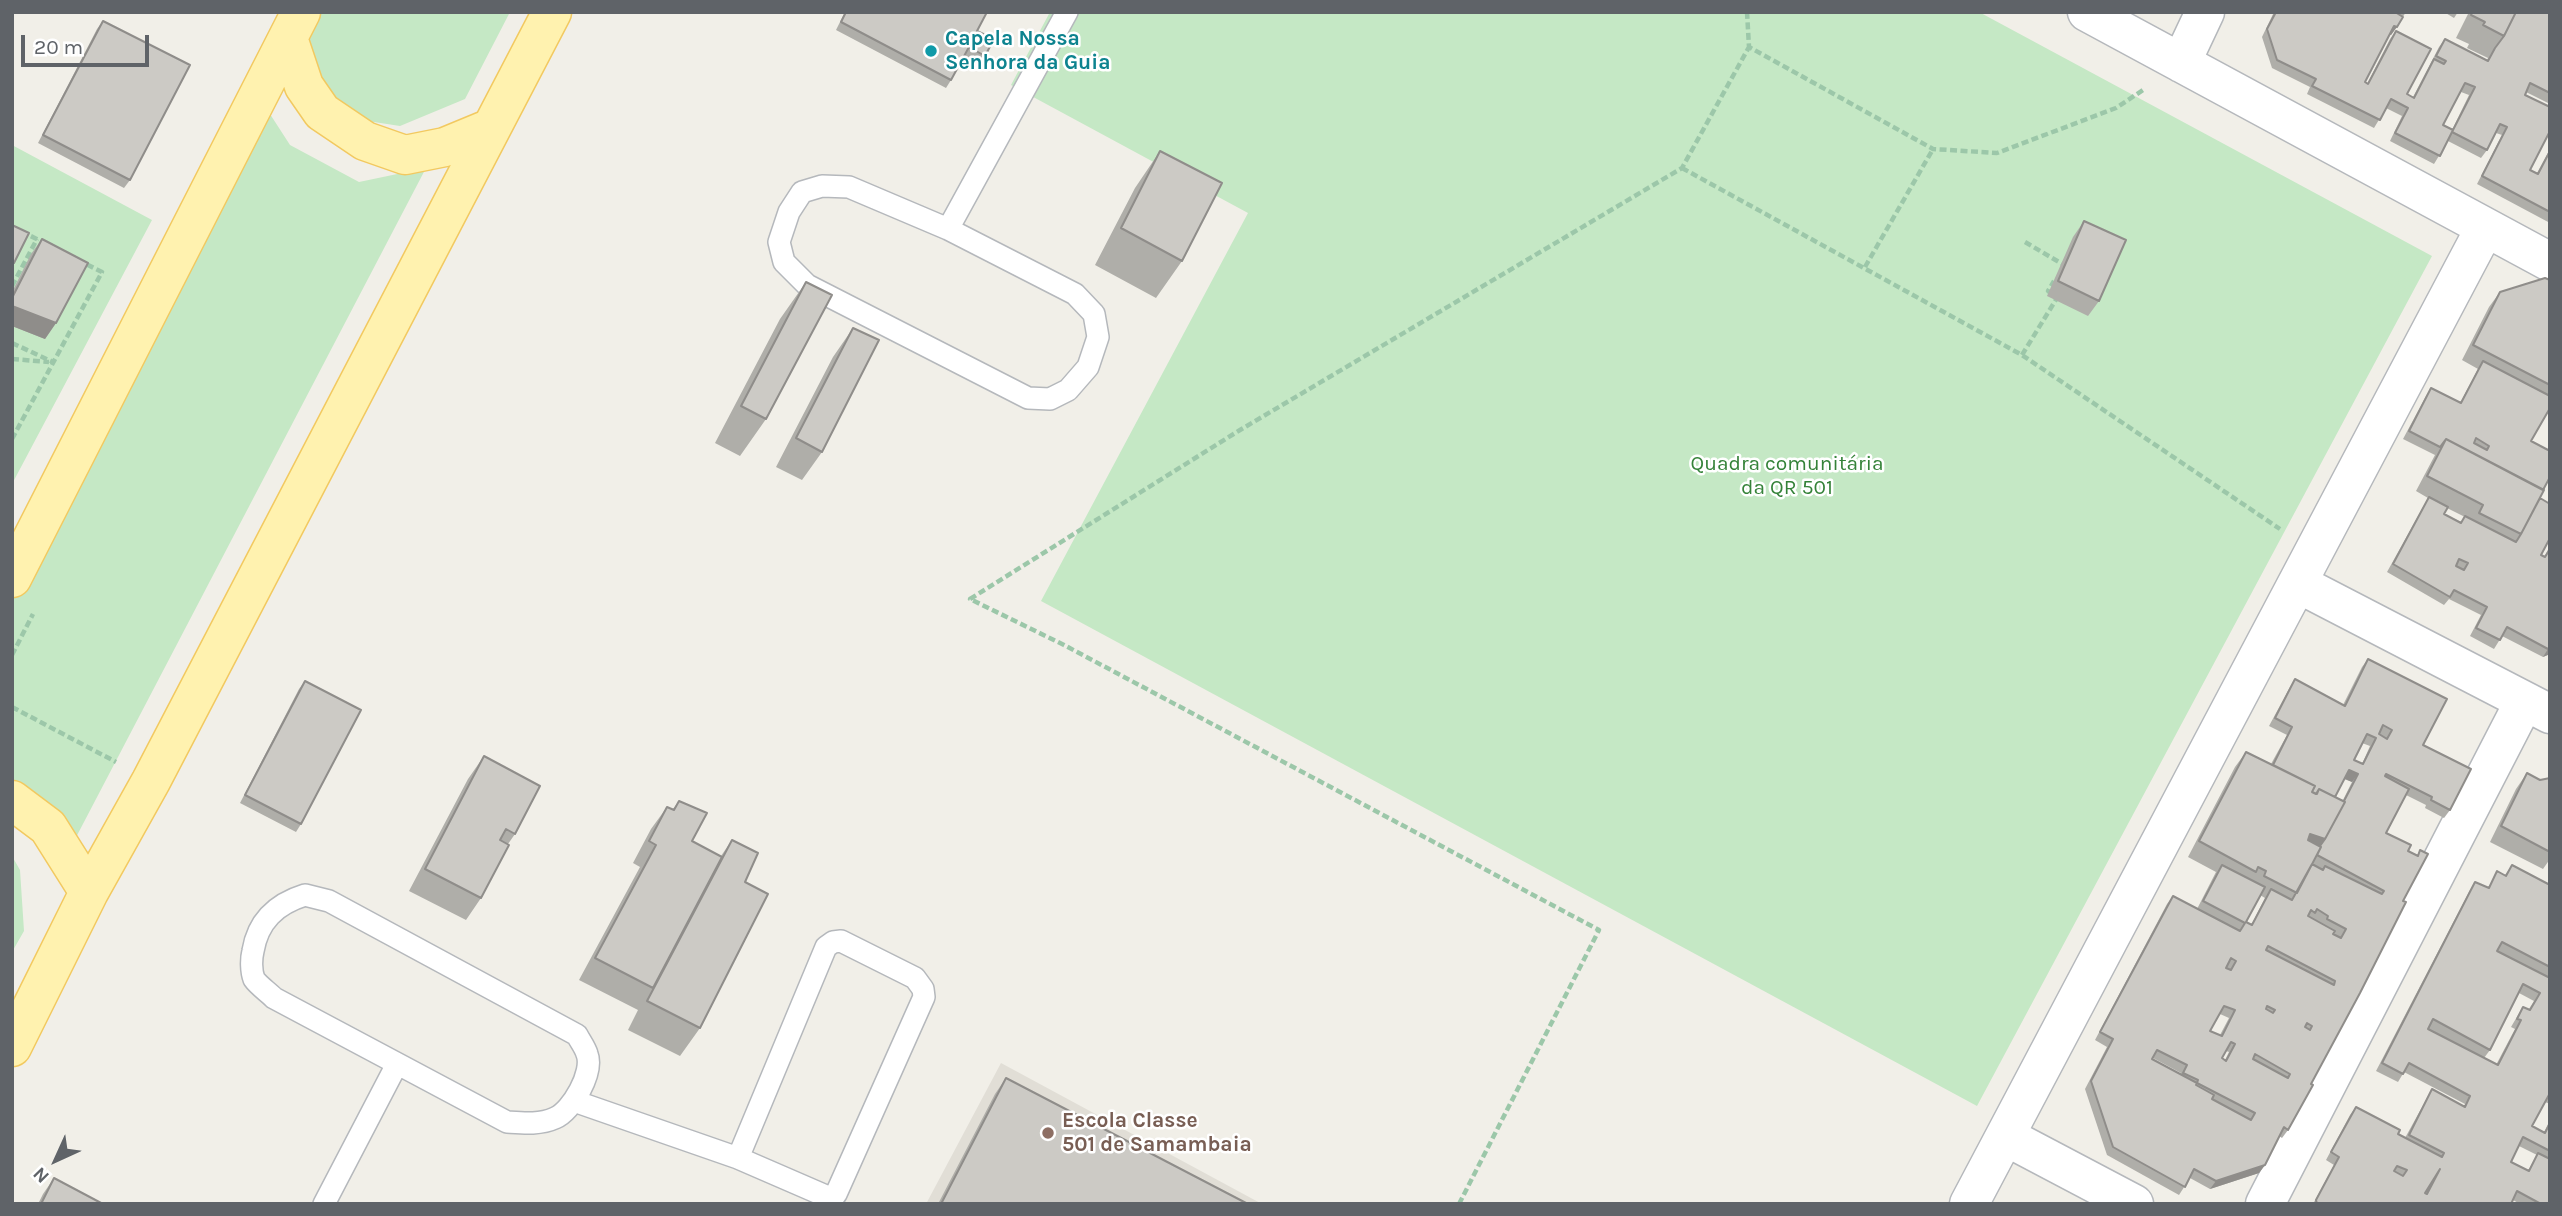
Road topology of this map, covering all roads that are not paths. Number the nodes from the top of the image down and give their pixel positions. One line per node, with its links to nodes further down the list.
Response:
1 (552, 12): 7 (main road)
2 (1067, 12): 9 (lane)
3 (2087, 12): 6 (street)
4 (2205, 12): 6 (street)
5 (294, 25): 7 (main road); 12 (main road)
6 (2181, 63): 8 (street)
7 (491, 128): 15 (main road)
8 (2486, 228): 10 (street); 11 (street)
9 (948, 229): 9 (lane)
10 (2550, 262)
11 (2307, 568): 13 (street); 19 (street)
12 (12, 578)
13 (2537, 708): 24 (street)
14 (12, 800): 15 (main road)
15 (89, 892): 16 (main road)
16 (12, 1047)
17 (397, 1064): 18 (lane); 18 (lane); 21 (lane)
18 (574, 1101): 20 (lane)
19 (2006, 1136): 22 (street); 23 (street)
20 (738, 1158): 20 (lane)
21 (324, 1204)
22 (1969, 1204)
23 (2134, 1204)
24 (2265, 1204)

